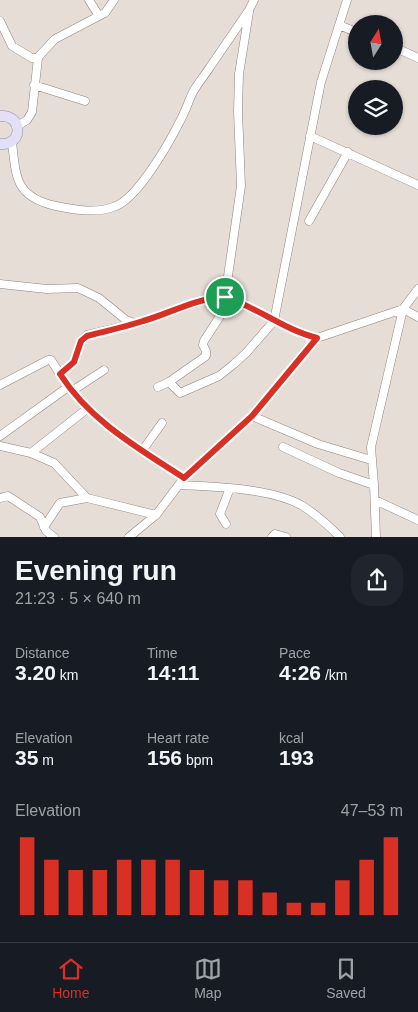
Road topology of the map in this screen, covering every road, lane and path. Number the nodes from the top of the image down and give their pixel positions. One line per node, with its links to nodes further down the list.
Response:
1 (88, 0): 6 (street)
2 (114, 0): 6 (street)
3 (254, 0): 5 (street)
4 (347, 0): 8 (street)
5 (249, 10): 18 (street); 25 (street)
6 (99, 16): 11 (street)
7 (0, 21): 11 (street)
8 (339, 25): 9 (street); 17 (street)
9 (348, 29)
10 (403, 51): 12 (street)
11 (38, 58): 13 (street)
12 (418, 58)
13 (34, 85): 14 (street); 16 (street)
14 (85, 101)
15 (0, 116): 16 (main road)
16 (17, 126): 18 (main road)
17 (310, 136): 20 (street); 28 (street)
18 (12, 142): 19 (main road)
19 (0, 144)
20 (348, 152): 21 (street); 22 (street)
21 (418, 185)
22 (309, 221)
23 (0, 284): 29 (street)
24 (418, 289): 26 (street)
25 (228, 298): 28 (street); 29 (street); 33 (street)
26 (403, 309): 27 (street); 30 (street); 45 (street)
27 (418, 317)
28 (274, 321): 30 (street); 33 (street)
29 (134, 323): 32 (street)
30 (317, 338): 38 (street)
31 (104, 370): 36 (street)
32 (60, 374): 34 (street); 36 (street)
33 (169, 382): 35 (street)
34 (0, 385)
35 (158, 387)
36 (70, 389): 37 (street); 40 (street)
37 (88, 408): 43 (street); 44 (street)
38 (252, 416): 45 (street); 46 (street)
39 (162, 423): 43 (street)
40 (0, 436)
41 (0, 446): 44 (street)
42 (283, 448): 47 (street)
43 (142, 451): 46 (street)
44 (31, 453): 50 (street)
45 (371, 460): 47 (street)
46 (182, 481): 48 (street); 52 (street)
47 (374, 485): 51 (street)
48 (230, 488): 54 (street); 60 (street)
49 (0, 498): 55 (street)
50 (87, 498): 52 (street); 55 (street)
51 (375, 500): 53 (street); 61 (street)
52 (156, 515): 57 (street)
53 (418, 520)
54 (226, 524)
55 (44, 527): 56 (street)
56 (54, 537)
57 (128, 537)
58 (272, 537): 59 (street)
59 (286, 537)
60 (340, 537)
61 (376, 537)

